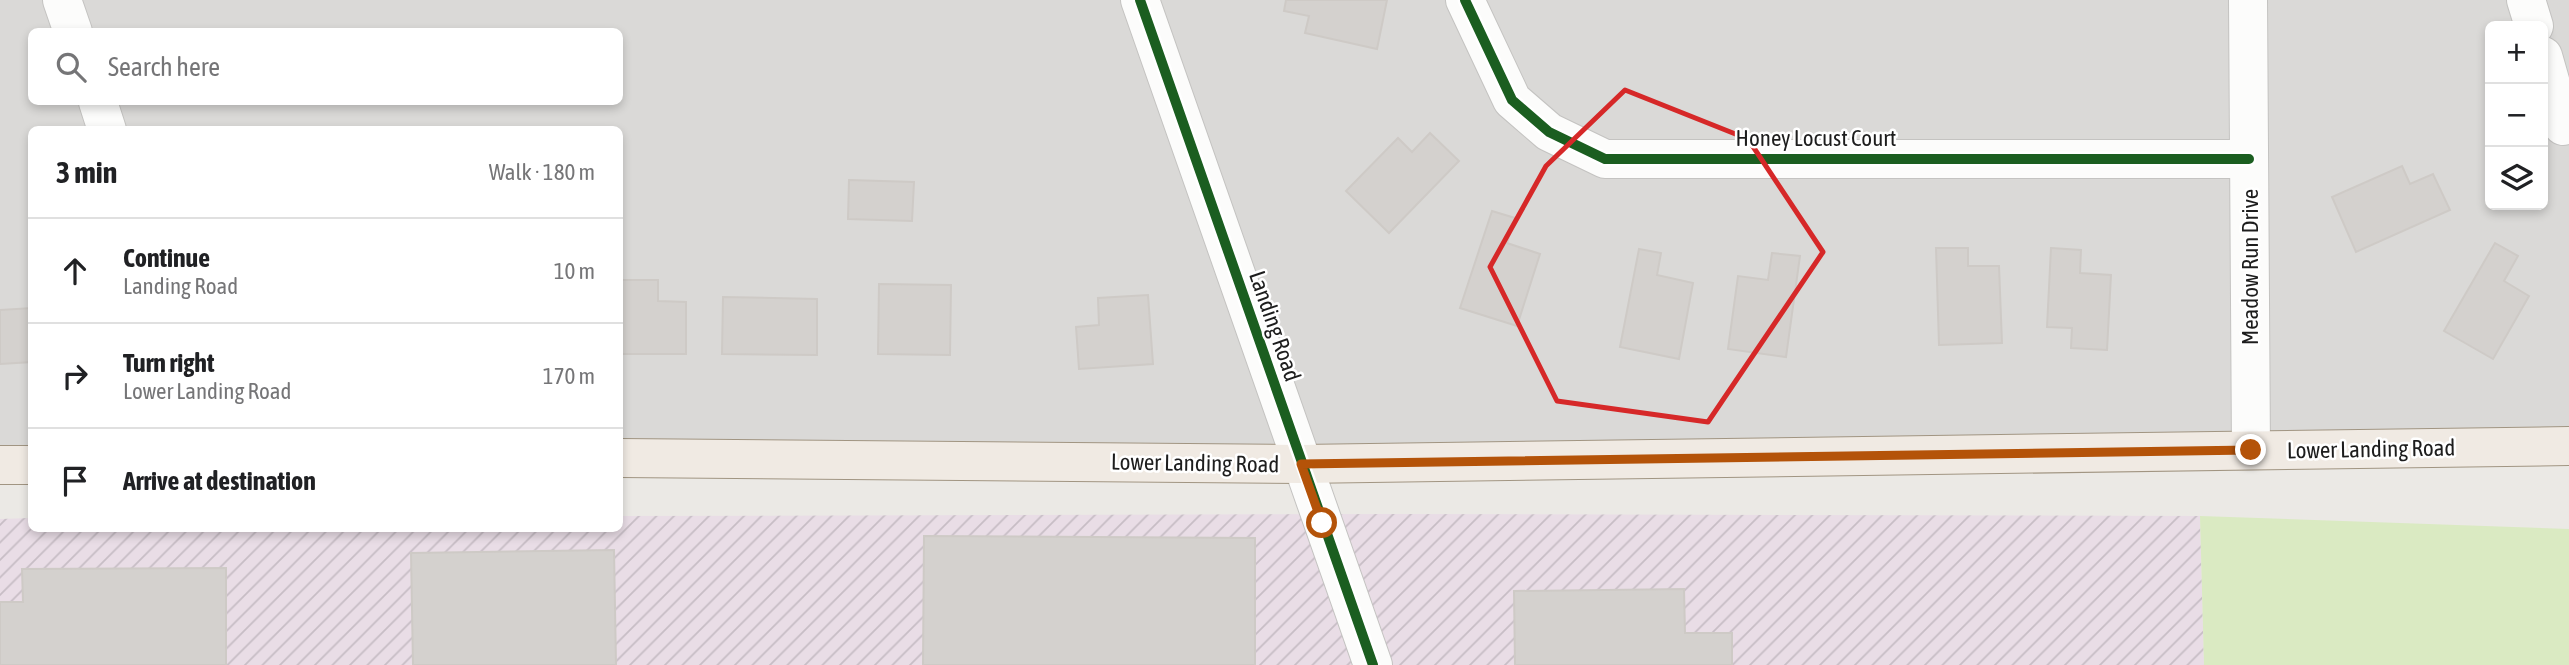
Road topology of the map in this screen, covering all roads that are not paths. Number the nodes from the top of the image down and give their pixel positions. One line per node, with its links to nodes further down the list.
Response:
1 (62, 0): 7 (street)
2 (1140, 0): 16 (street, Landing Road)
3 (1465, 0): 12 (street, Honey Locust Court)
4 (2248, 0): 12 (street, Meadow Run Drive)
5 (2526, 0): 6 (street)
6 (2532, 21)
7 (72, 28)
8 (2548, 73): 10 (street)
9 (99, 105): 11 (street)
10 (2563, 125)
11 (106, 126)
12 (2249, 159): 14 (street, Meadow Run Drive)
13 (2569, 446): 14 (main road, Lower Landing Road)
14 (2251, 450): 16 (main road, Lower Landing Road)
15 (623, 458): 16 (main road, Lower Landing Road)
16 (1301, 464): 19 (street, Landing Road)
17 (0, 465): 18 (main road)
18 (28, 465)
19 (1373, 665)

